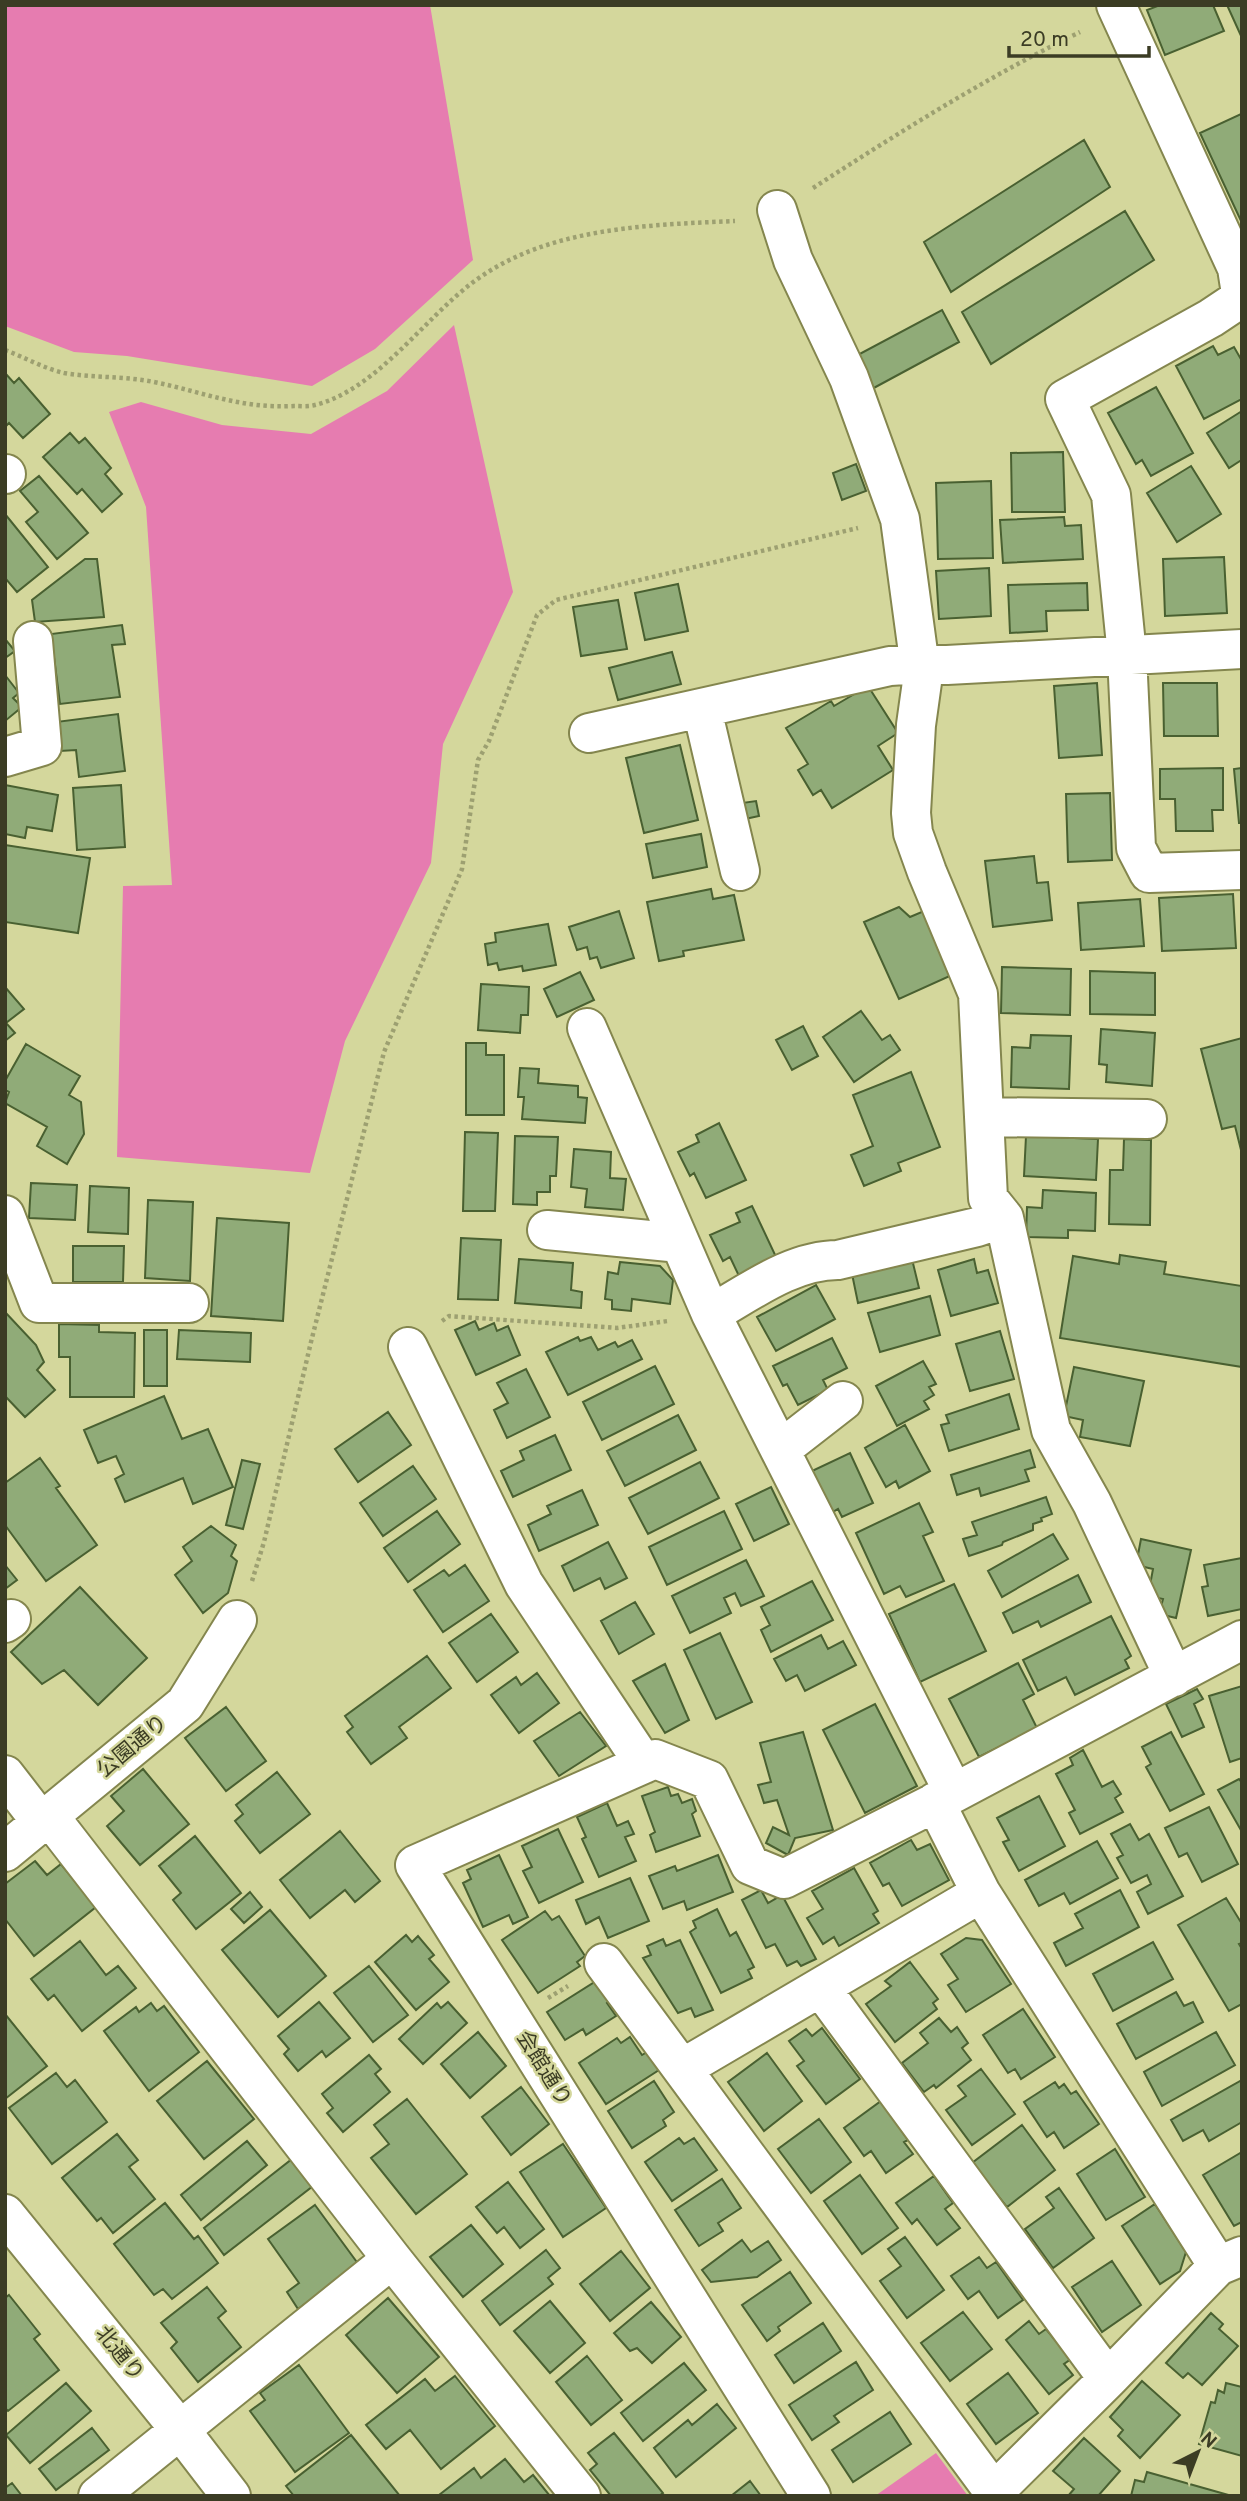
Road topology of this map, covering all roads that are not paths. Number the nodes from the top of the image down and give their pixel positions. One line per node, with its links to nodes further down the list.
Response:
1 (1118, 10): 3 (street)
2 (777, 210): 7 (street)
3 (1240, 283): 6 (street)
4 (33, 641): 10 (street)
5 (1242, 649): 6 (street)
6 (1127, 655): 7 (street); 11 (street)
7 (921, 664): 8 (street); 14 (street)
8 (702, 709): 9 (street); 12 (street)
9 (589, 733)
10 (5, 757)
11 (1242, 870)
12 (740, 871)
13 (587, 1028): 19 (street)
14 (986, 1117): 15 (street); 17 (street)
15 (1147, 1119)
16 (5, 1215): 20 (street)
17 (1004, 1218): 21 (street); 27 (street)
18 (547, 1230): 19 (street)
19 (680, 1243): 21 (street)
20 (189, 1303)
21 (711, 1314): 24 (street)
22 (408, 1347): 28 (street)
23 (843, 1401): 24 (street)
24 (780, 1450): 30 (street)
25 (237, 1620): 31 (street, 公園通り)
26 (1242, 1640): 27 (street)
27 (1174, 1677): 30 (street)
28 (649, 1762): 30 (street); 45 (street, 会館通り)
29 (5, 1776): 31 (street)
30 (945, 1797): 33 (street)
31 (46, 1820): 32 (street, 公園通り); 38 (street)
32 (5, 1852)
33 (981, 1893): 35 (street); 39 (street)
34 (604, 1963): 36 (street)
35 (821, 1989): 36 (street); 40 (street)
36 (682, 2068): 40 (street)
37 (5, 2214): 41 (street, 北通り)
38 (392, 2259): 41 (street); 44 (street)
39 (1230, 2261): 40 (street)
40 (1108, 2379)
41 (181, 2431): 42 (street); 43 (street, 北通り)
42 (98, 2496)
43 (231, 2496)
44 (581, 2496)
45 (811, 2496)

